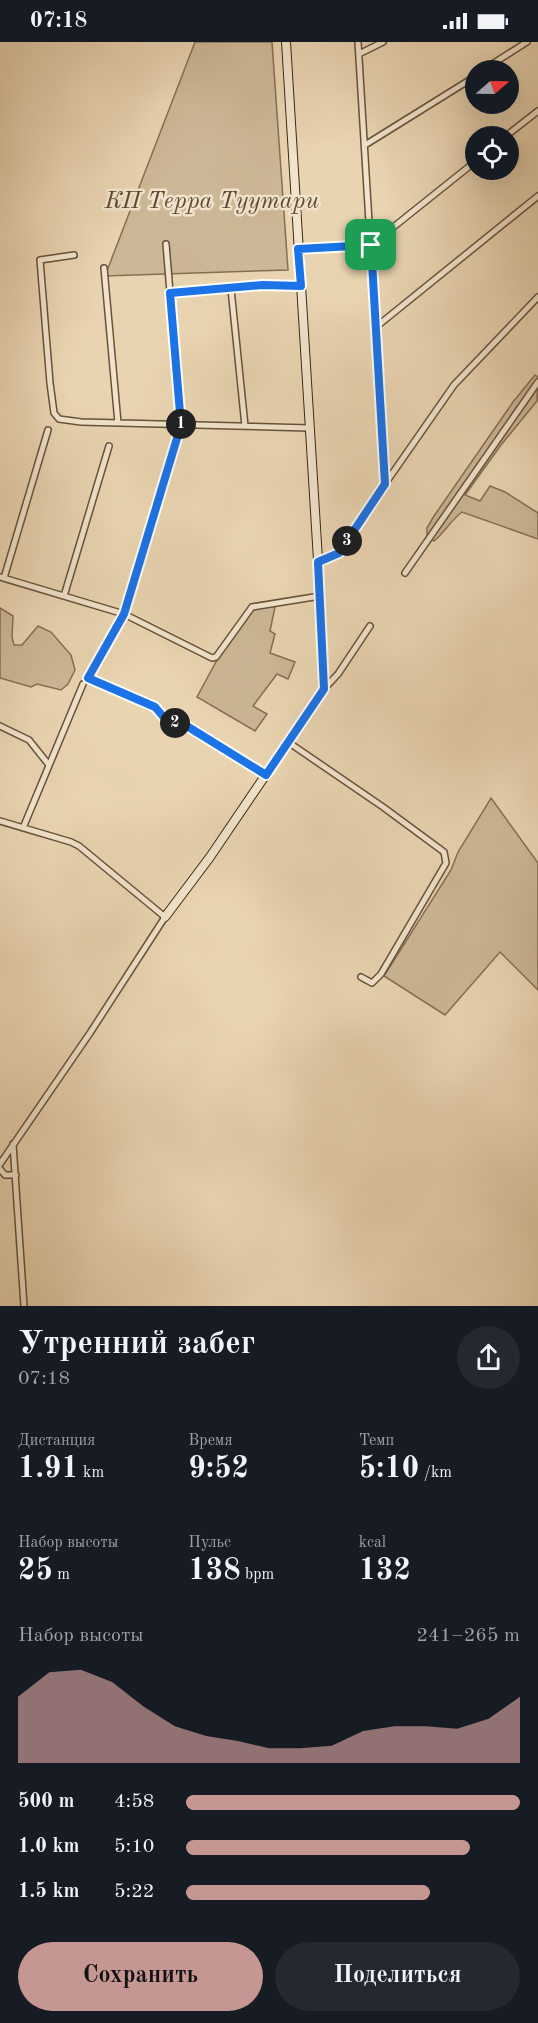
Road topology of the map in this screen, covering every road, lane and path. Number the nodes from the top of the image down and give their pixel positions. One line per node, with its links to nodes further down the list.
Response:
1 (286, 42): 15 (street)
2 (358, 42): 5 (street)
3 (383, 42): 5 (street)
4 (527, 42): 6 (street)
5 (359, 54): 10 (street)
6 (499, 60)
7 (465, 83): 10 (street)
8 (538, 111): 9 (street)
9 (519, 126)
10 (365, 145): 14 (street)
11 (465, 170): 14 (street)
12 (538, 196): 22 (street)
13 (166, 244): 20 (street)
14 (371, 245): 15 (street); 22 (street)
15 (298, 249): 18 (street)
16 (74, 255): 24 (street)
17 (104, 268): 24 (street)
18 (301, 286): 19 (street); 27 (street)
19 (231, 288): 20 (street); 26 (street)
20 (170, 293): 25 (street)
21 (538, 297): 30 (street)
22 (376, 327): 30 (street)
23 (538, 382): 32 (street)
24 (118, 423): 25 (street)
25 (181, 425): 26 (street); 36 (street)
26 (245, 426): 27 (street)
27 (309, 428): 31 (street)
28 (48, 430): 33 (street)
29 (109, 446): 34 (street)
30 (385, 484): 31 (street)
31 (318, 562): 35 (street)
32 (405, 573)
33 (2, 577): 34 (street)
34 (64, 596): 36 (street)
35 (320, 596): 36 (street); 39 (street)
36 (124, 614): 43 (street)
37 (370, 626): 39 (street)
38 (83, 684): 42 (street)
39 (324, 689): 41 (street)
40 (0, 726): 42 (street)
41 (288, 742): 43 (street); 47 (street)
42 (49, 765): 45 (street)
43 (266, 775): 46 (street)
44 (0, 821): 45 (street)
45 (23, 828): 46 (street)
46 (165, 917): 48 (street)
47 (361, 977)
48 (13, 1144): 49 (street); 52 (street)
49 (2, 1155): 50 (street)
50 (0, 1164)
51 (0, 1169): 52 (street)
52 (16, 1174): 53 (street)
53 (24, 1306)

